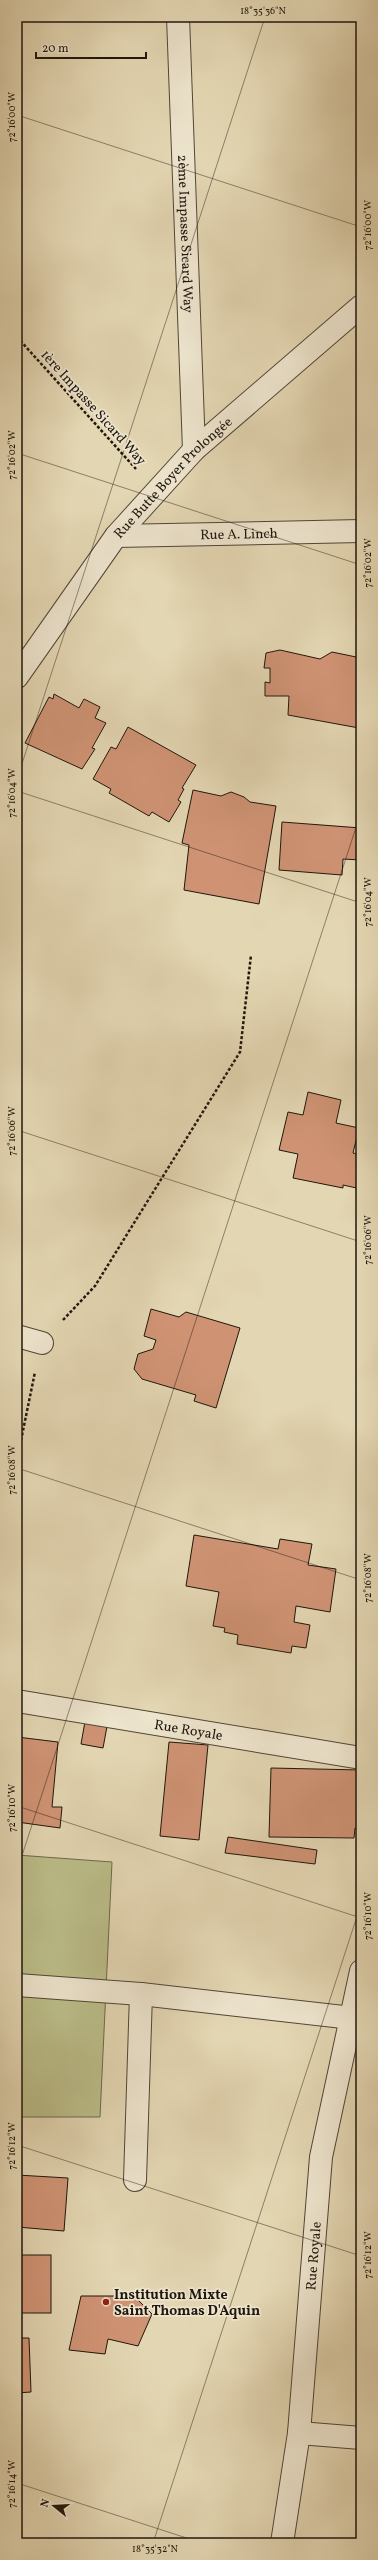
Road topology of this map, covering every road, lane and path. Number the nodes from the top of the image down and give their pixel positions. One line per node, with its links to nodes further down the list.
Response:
1 (178, 17): 4 (street, 2ème Impasse Sicard Way)
2 (361, 306): 4 (street, Rue Butte Boyer Prolongée)
3 (17, 337): 5 (path, 1ère Impasse Sicard Way)
4 (194, 450): 5 (street, Rue Butte Boyer Prolongée)
5 (157, 491): 7 (street, Rue Butte Boyer Prolongée)
6 (361, 531): 7 (street, Rue A. Linch)
7 (116, 536): 8 (street, Rue Butte Boyer Prolongée)
8 (17, 677)
9 (251, 955): 11 (path)
10 (17, 1336): 11 (street)
11 (42, 1343): 12 (path)
12 (17, 1460)
13 (17, 1701): 14 (street, Rue Royale)
14 (361, 1758)
15 (361, 1972): 18 (street, Rue Royale)
16 (17, 1985): 17 (street)
17 (141, 1994): 18 (street); 19 (street)
18 (356, 2018): 20 (street, Rue Royale)
19 (135, 2180)
20 (299, 2433): 21 (street); 22 (street, Rue Royale)
21 (361, 2438)
22 (282, 2543)

